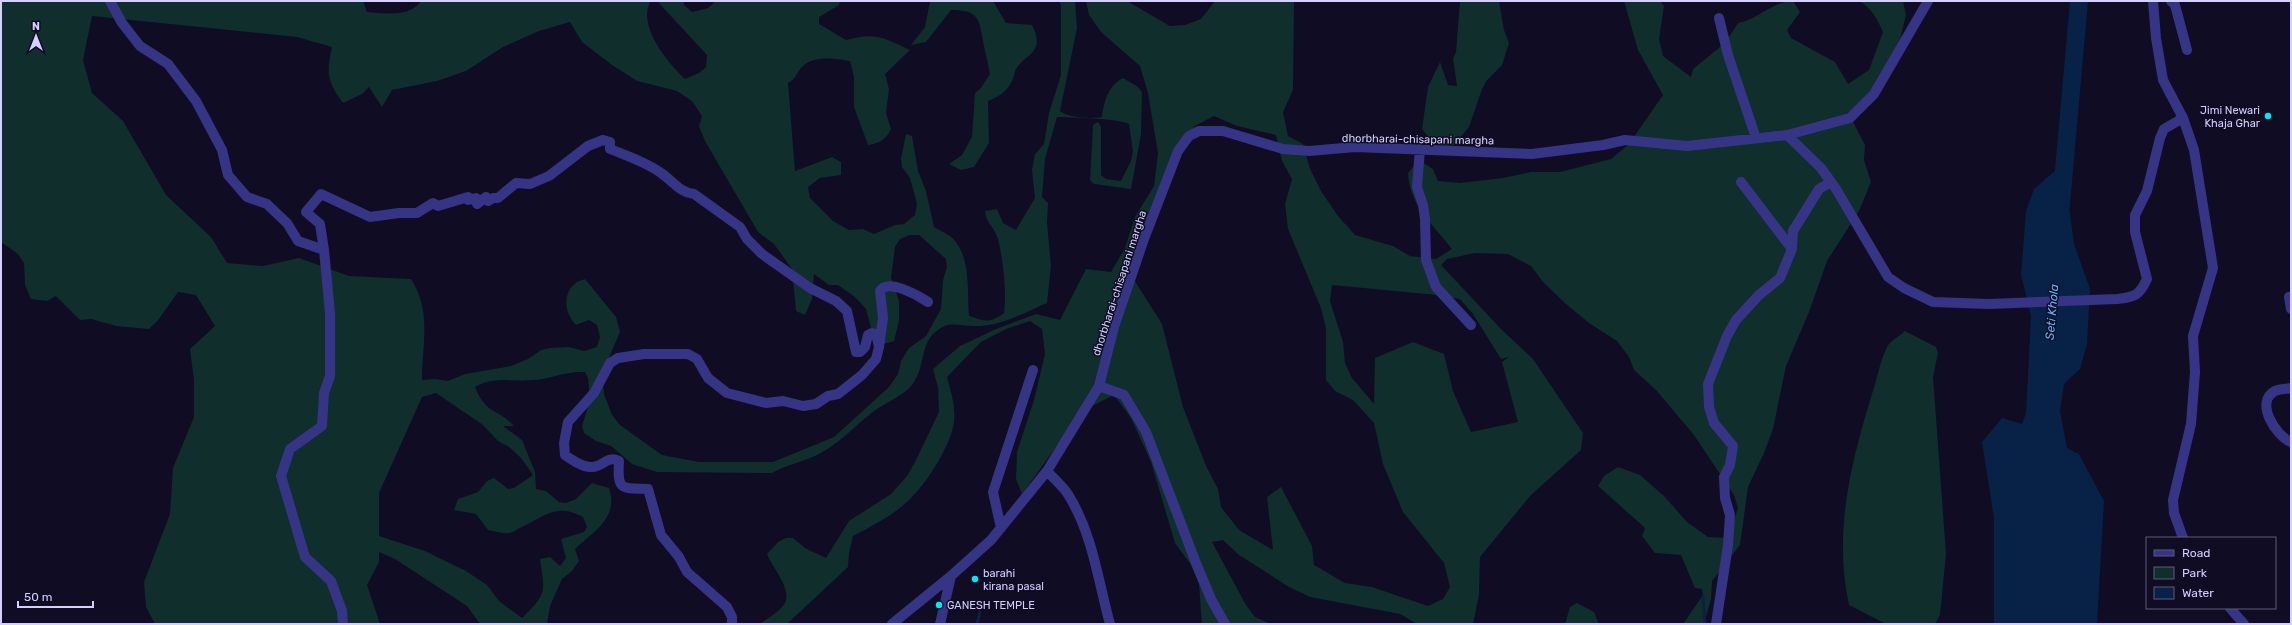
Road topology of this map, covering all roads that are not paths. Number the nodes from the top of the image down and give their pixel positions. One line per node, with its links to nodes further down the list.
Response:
1 (110, 1): 14 (street)
2 (1928, 1): 8 (street, dhorbharai-chisapani margha)
3 (2153, 1): 7 (street)
4 (2171, 1): 6 (street)
5 (1719, 18): 9 (street)
6 (2187, 50)
7 (2182, 118): 12 (street); 26 (street)
8 (1787, 135): 9 (street, dhorbharai-chisapani margha); 12 (street)
9 (1756, 138): 10 (street, dhorbharai-chisapani margha)
10 (1420, 149): 18 (street); 21 (street, dhorbharai-chisapani margha)
11 (1741, 182): 13 (street)
12 (1831, 182): 13 (street)
13 (1792, 249): 35 (street)
14 (324, 250): 19 (street); 29 (street)
15 (2289, 297): 17 (street)
16 (928, 302): 19 (street)
17 (2291, 309)
18 (1471, 325)
19 (879, 347): 30 (street)
20 (1033, 370): 25 (street)
21 (1099, 386): 24 (street, dhorbharai-chisapani margha); 34 (street)
22 (2291, 388): 23 (street)
23 (2291, 442)
24 (1047, 471): 25 (street, dhorbharai-chisapani margha); 33 (street)
25 (1001, 528): 27 (street, dhorbharai-chisapani margha)
26 (2183, 537)
27 (951, 576): 31 (street, dhorbharai-chisapani margha); 32 (street)
28 (2231, 609): 36 (street)
29 (343, 624)
30 (732, 624)
31 (892, 624)
32 (940, 624)
33 (1110, 624)
34 (1225, 624)
35 (1716, 624)
36 (2244, 624)

